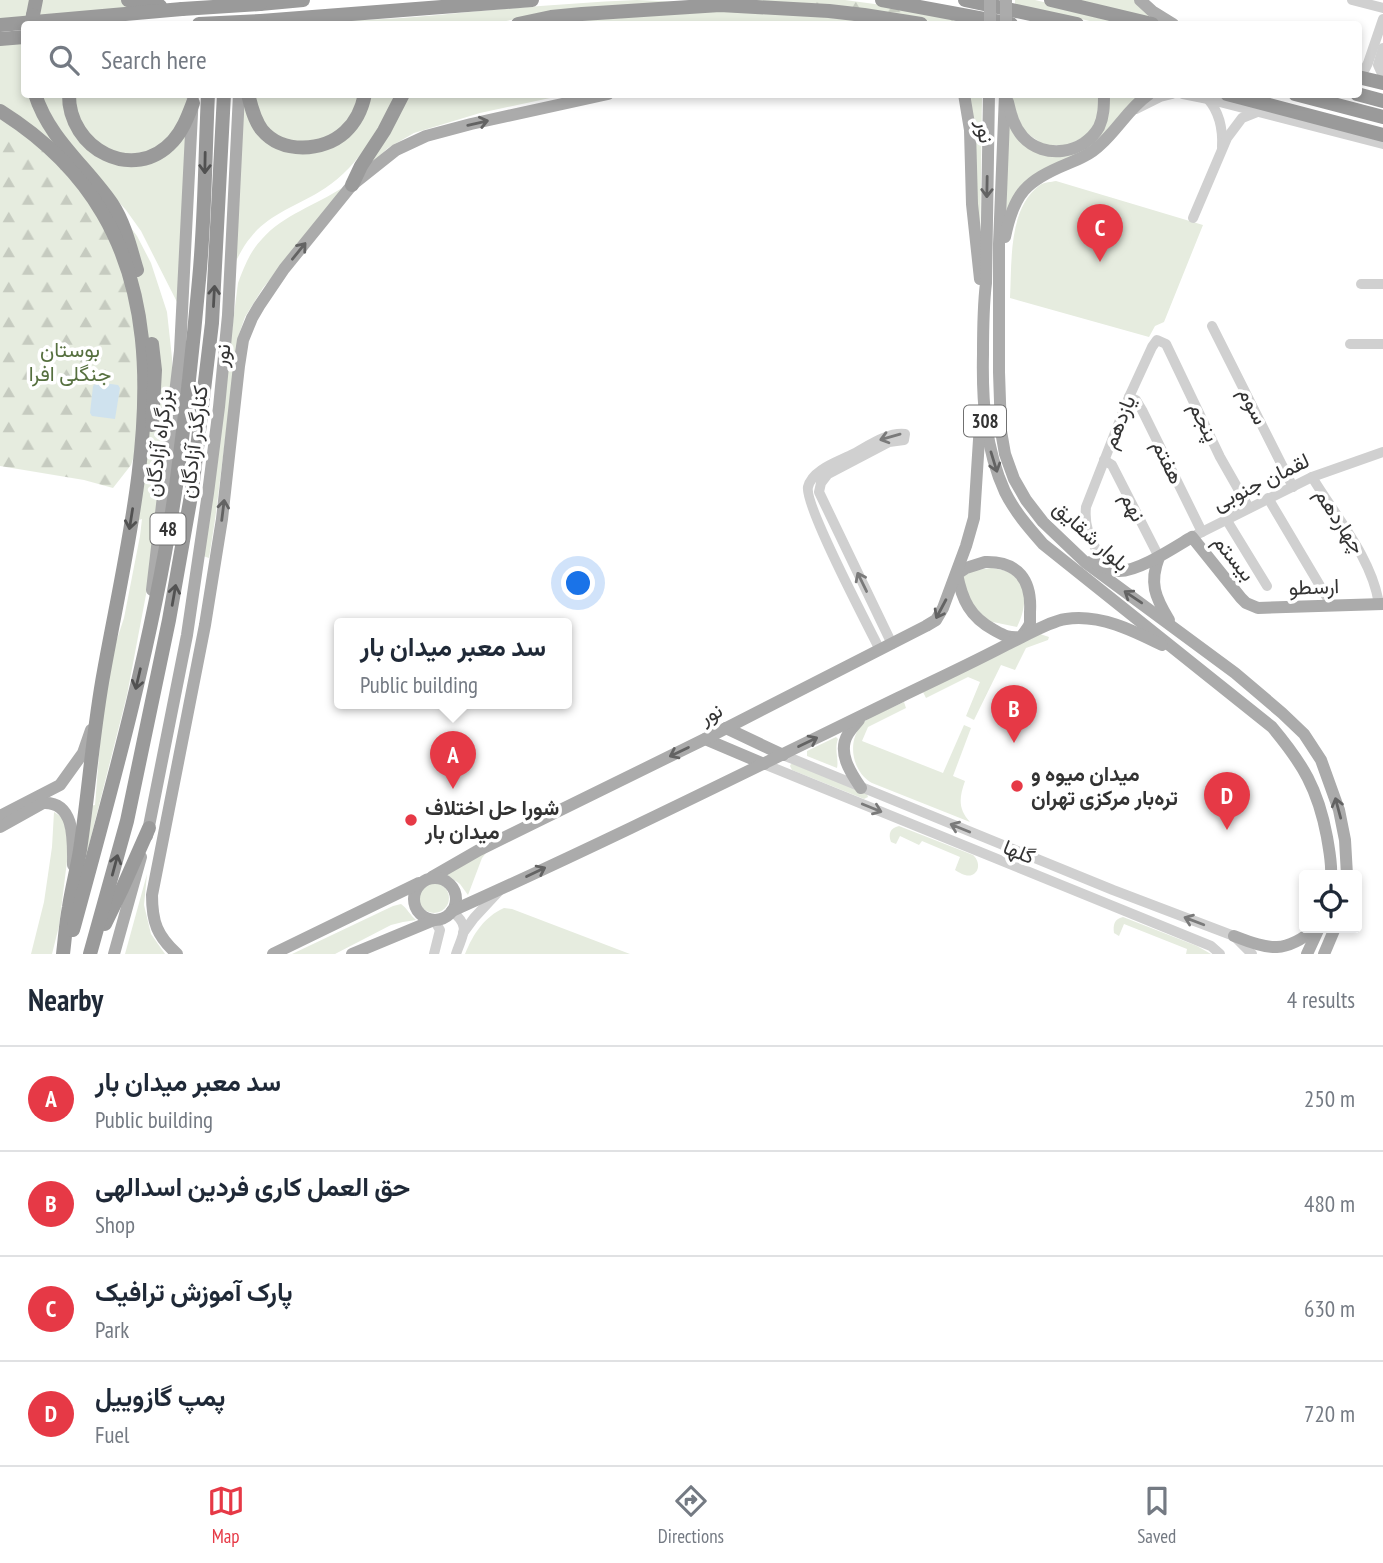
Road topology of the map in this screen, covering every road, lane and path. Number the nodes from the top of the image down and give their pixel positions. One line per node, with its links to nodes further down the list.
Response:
1 (36, 0): 23 (highway)
2 (128, 0): 20 (highway)
3 (197, 0): 25 (main road)
4 (213, 0): 26 (highway)
5 (228, 0): 27 (highway)
6 (244, 0): 28 (main road)
7 (294, 0): 8 (highway); 20 (highway, bridge)
8 (303, 0)
9 (532, 0): 21 (highway)
10 (692, 0): 18 (highway)
11 (882, 0): 34 (highway)
12 (965, 0): 36 (highway)
13 (990, 0): 33 (main road, bridge)
14 (1006, 0): 35 (main road, bridge)
15 (1051, 0): 37 (highway)
16 (1140, 0): 38 (main road)
17 (1352, 0): 19 (street)
18 (720, 5): 31 (highway); 32 (highway)
19 (1383, 8)
20 (179, 9): 24 (highway)
21 (292, 19): 29 (highway, bridge); 30 (highway)
22 (1383, 19): 44 (street)
23 (32, 20)
24 (45, 21)
25 (198, 21)
26 (212, 21)
27 (227, 21)
28 (243, 21)
29 (261, 21)
30 (303, 21)
31 (532, 21)
32 (893, 21)
33 (990, 21)
34 (992, 21)
35 (1008, 21)
36 (1063, 21)
37 (1139, 21)
38 (1168, 21)
39 (21, 23): 40 (highway)
40 (0, 25)
41 (21, 37): 42 (highway)
42 (0, 39)
43 (1383, 48): 45 (street)
44 (1362, 72)
45 (1383, 76)
46 (1362, 77): 47 (highway)
47 (1383, 83)
48 (1362, 95): 70 (highway)
49 (36, 98): 95 (highway)
50 (69, 98): 68 (highway)
51 (208, 98): 111 (highway, بزرگراه آزادگان / 48, one-way to 111)
52 (224, 98): 146 (highway, بزرگراه آزادگان / 48, one-way to 52)
53 (239, 98): 122 (main road, کنارگذر آزادگان)
54 (249, 98): 55 (highway)
55 (364, 98)
56 (401, 98): 80 (highway)
57 (590, 98): 80 (main road, نور, one-way to 57)
58 (963, 98): 85 (main road)
59 (989, 98): 85 (main road, بلوار شقایق / 308, one-way to 85)
60 (1005, 98): 82 (main road, بلوار شقایق / 308)
61 (1006, 98): 62 (main road)
62 (1104, 98)
63 (1144, 98): 73 (main road)
64 (1158, 98): 73 (street)
65 (1203, 98): 69 (street)
66 (1243, 98): 75 (highway)
67 (1310, 98): 74 (highway)
68 (193, 99): 111 (main road, کنارگذر آزادگان)
69 (1208, 99): 72 (street); 79 (street)
70 (1383, 101)
71 (0, 111): 95 (highway)
72 (1257, 112): 78 (street); 79 (street)
73 (1126, 114): 82 (main road)
74 (1383, 117)
75 (1322, 118): 76 (highway); 77 (highway)
76 (1383, 126)
77 (1383, 135)
78 (1383, 144)
79 (1222, 147): 81 (street)
80 (352, 185): 114 (main road, نور, one-way to 80)
81 (1194, 218)
82 (999, 269): 101 (main road, بلوار شقایق / 308)
83 (1361, 284): 84 (street)
84 (1383, 284)
85 (984, 304): 90 (main road, بلوار شقایق / 308)
86 (1212, 326): 96 (street, سوم)
87 (1157, 340): 91 (street, یازدهم); 98 (street, پنجم)
88 (1350, 344): 89 (street)
89 (1383, 344)
90 (982, 393): 104 (main road, نور); 113 (main road, بلوار شقایق / 308, one-way to 113)
91 (1129, 397): 93 (street, یازدهم); 100 (street, هفتم)
92 (1383, 452): 94 (street, لقمان جنوبی)
93 (1104, 460): 102 (street, یازدهم); 103 (street, نهم)
94 (1312, 477): 96 (street, لقمان جنوبی); 107 (street, چهاردهم)
95 (137, 485): 115 (highway, one-way to 115)
96 (1293, 486): 97 (street, لقمان جنوبی)
97 (1268, 499): 98 (street, لقمان جنوبی); 108 (street)
98 (1249, 508): 99 (street, لقمان جنوبی)
99 (1226, 519): 100 (street, لقمان جنوبی); 105 (street)
100 (1197, 534): 103 (main road, لقمان جنوبی); 106 (main road, بیستم)
101 (1073, 551): 103 (main road, لقمان جنوبی); 109 (main road, بلوار شقایق, one-way to 101)
102 (1100, 555)
103 (1159, 557): 109 (main road)
104 (957, 574): 110 (main road); 110 (main road); 112 (main road, نور, one-way to 112)
105 (1267, 586)
106 (1246, 603): 108 (main road, ارسطو)
107 (1381, 604): 108 (main road, ارسطو)
108 (1332, 606)
109 (1175, 629): 130 (main road, بلوار شقایق, one-way to 109)
110 (1025, 635): 113 (main road); 116 (main road)
111 (146, 643): 145 (highway, بزرگراه آزادگان / 48, one-way to 145)
112 (886, 647): 112 (street, one-way to 112); 117 (main road, نور)
113 (1190, 660): 129 (main road, بلوار شقایق / 308)
114 (197, 663): 122 (main road); 148 (main road, نور)
115 (97, 709): 123 (main road); 132 (highway)
116 (862, 716): 119 (main road, one-way to 116); 121 (main road)
117 (726, 727): 118 (main road, نور); 119 (main road)
118 (705, 739): 120 (main road); 131 (main road, نور, one-way to 131)
119 (783, 755): 120 (main road); 121 (street, گلها)
120 (764, 764): 127 (street, گلها, one-way to 127); 135 (main road, one-way to 120)
121 (861, 788): 126 (street, گلها, one-way to 121)
122 (155, 799): 125 (main road, کنارگذر آزادگان)
123 (0, 816)
124 (0, 827): 132 (main road)
125 (149, 828): 146 (highway); 147 (main road, کنارگذر آزادگان)
126 (1002, 845): 127 (street); 128 (street, گلها)
127 (996, 859): 134 (street, گلها)
128 (1063, 870): 134 (street); 136 (street, گلها)
129 (1330, 870)
130 (1347, 870)
131 (432, 877): 133 (main road); 138 (main road)
132 (74, 879): 145 (highway)
133 (419, 883): 139 (main road); 149 (main road)
134 (1057, 883): 137 (street, گلها)
135 (501, 889): 138 (main road); 140 (street)
136 (1113, 890): 137 (street); 144 (street, گلها, one-way to 136)
137 (1108, 904): 153 (street, گلها)
138 (452, 911): 139 (main road); 140 (street)
139 (434, 920): 150 (main road); 151 (street)
140 (463, 933): 152 (street)
141 (1310, 933): 144 (main road)
142 (1315, 933): 155 (main road)
143 (1333, 933): 156 (main road)
144 (1234, 936): 154 (street, گلها)
145 (64, 954)
146 (91, 954)
147 (114, 954)
148 (177, 954)
149 (273, 954)
150 (352, 954)
151 (434, 954)
152 (456, 954)
153 (1220, 954)
154 (1252, 954)
155 (1307, 954)
156 (1324, 954)

